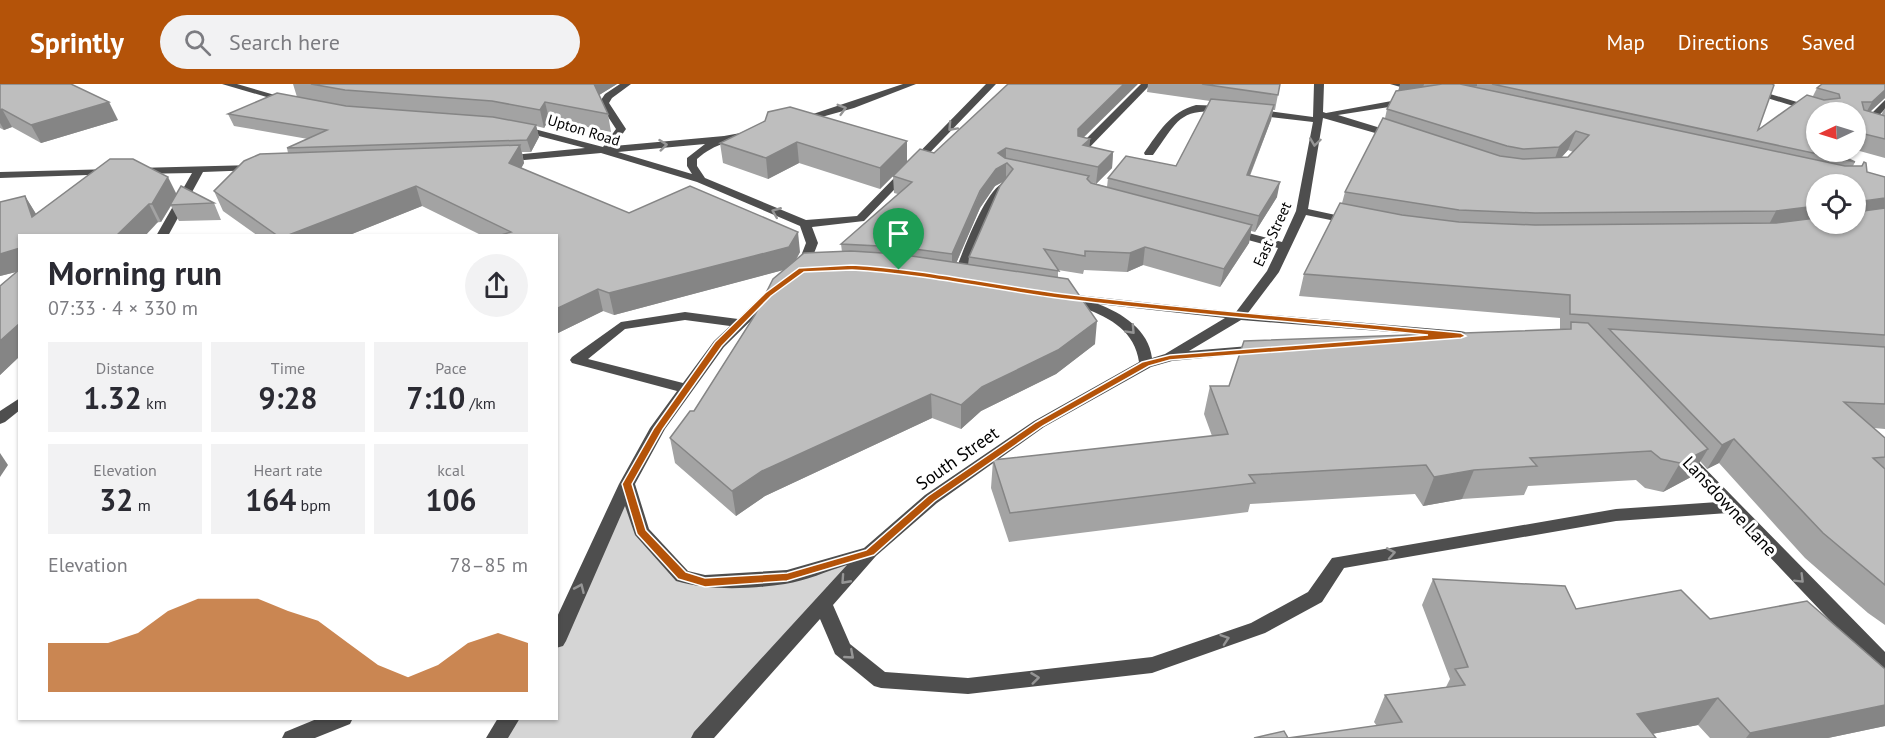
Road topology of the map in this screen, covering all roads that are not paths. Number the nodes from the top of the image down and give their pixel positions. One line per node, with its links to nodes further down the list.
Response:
1 (226, 84): 11 (street)
2 (627, 84): 22 (street)
3 (911, 84): 15 (street, one-way to 3)
4 (991, 84): 31 (street, one-way to 31)
5 (1146, 84): 21 (street)
6 (1319, 84): 14 (street, East Street)
7 (1395, 84): 9 (street)
8 (1727, 84): 13 (street)
9 (1432, 93)
10 (1420, 99): 14 (street)
11 (295, 102)
12 (1885, 103): 16 (street)
13 (1806, 106)
14 (1318, 117): 20 (street); 23 (street); 30 (street, East Street, one-way to 30)
15 (792, 122)
16 (1866, 124)
17 (508, 126): 22 (street, Upton Road)
18 (769, 128): 19 (street)
19 (724, 139): 22 (street, one-way to 19); 28 (street)
20 (1407, 140)
21 (1082, 149)
22 (605, 152): 24 (street); 28 (street, Upton Road)
23 (1149, 153)
24 (493, 160)
25 (269, 168): 26 (street)
26 (199, 170): 27 (street); 34 (street)
27 (0, 175)
28 (701, 180): 31 (street, Upton Road, one-way to 28)
29 (1005, 185): 38 (street)
30 (1302, 212): 32 (street); 35 (street, East Street)
31 (805, 224): 37 (street)
32 (1365, 224)
33 (1218, 229): 35 (street)
34 (163, 234)
35 (1285, 246): 39 (street, East Street)
36 (822, 268): 37 (street)
37 (802, 269): 40 (street)
38 (958, 279)
39 (1239, 316): 41 (street); 43 (street, South Street); 44 (street, one-way to 44)
40 (740, 323): 45 (street); 45 (street)
41 (1368, 342)
42 (1280, 347): 43 (street, South Street)
43 (1170, 357): 44 (street, South Street)
44 (1146, 364): 51 (street, South Street)
45 (687, 389): 49 (street)
46 (18, 404): 47 (street)
47 (0, 419)
48 (1675, 447): 50 (street, Lansdowne Lane)
49 (627, 484): 51 (street); 53 (street, one-way to 49)
50 (1730, 507): 52 (street, one-way to 50); 54 (street, Lansdowne Lane, one-way to 54)
51 (870, 552): 52 (street, South Street, one-way to 52)
52 (823, 604): 59 (street, South Street)
53 (558, 637)
54 (1885, 665)
55 (338, 720): 57 (street)
56 (509, 720): 58 (street)
57 (292, 738)
58 (496, 738)
59 (701, 738)

